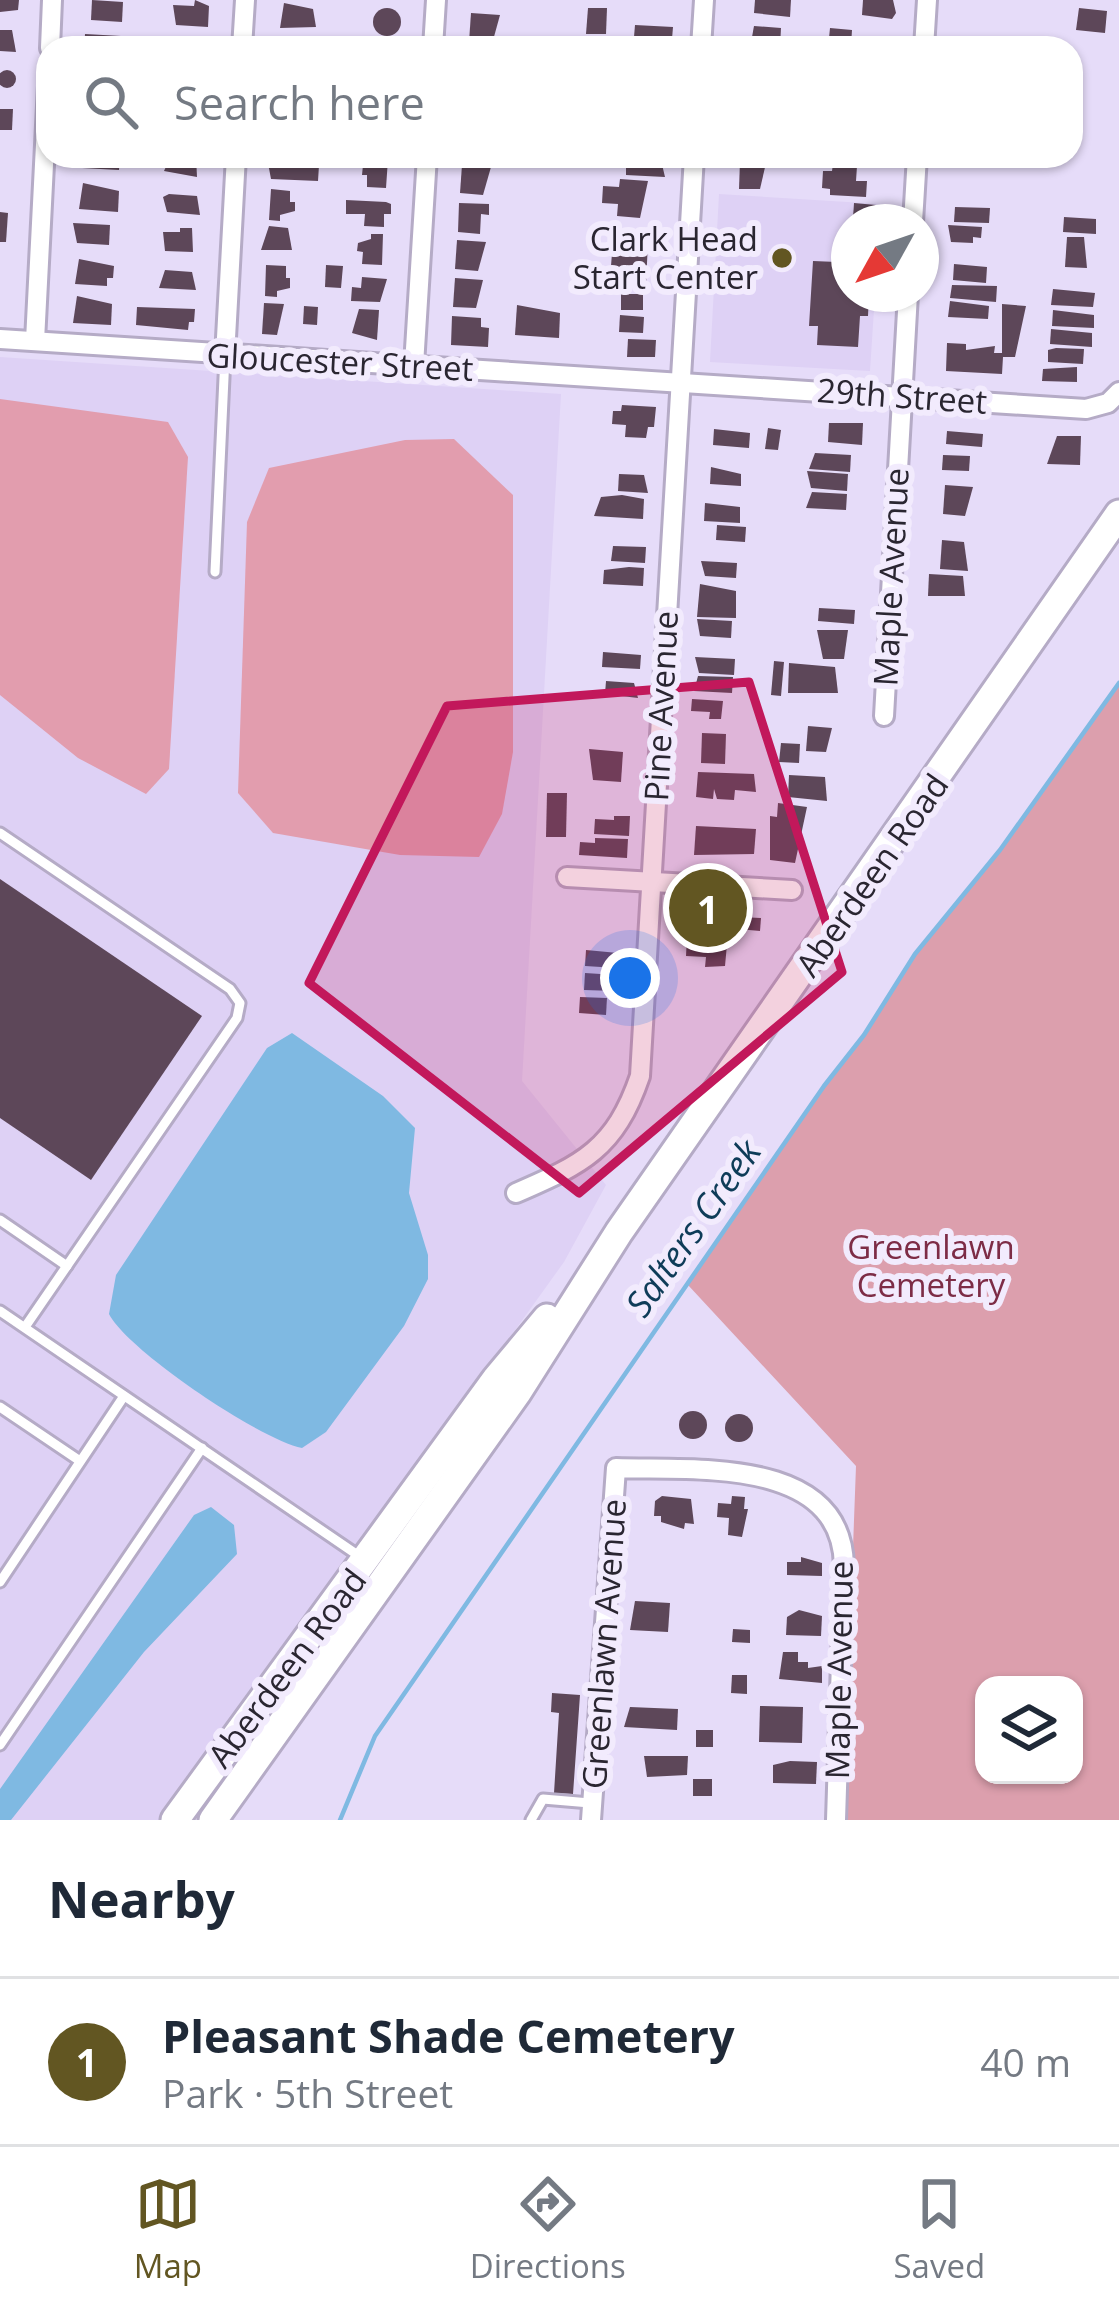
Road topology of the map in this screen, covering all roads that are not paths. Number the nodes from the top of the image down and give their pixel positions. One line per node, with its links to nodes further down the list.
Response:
1 (52, 0): 6 (street)
2 (245, 0): 7 (street)
3 (436, 0): 8 (street)
4 (704, 0): 9 (street)
5 (927, 0): 10 (street)
6 (50, 36)
7 (243, 36)
8 (434, 36)
9 (702, 36)
10 (925, 36)
11 (44, 168): 19 (street)
12 (235, 168): 20 (street)
13 (426, 168): 21 (street)
14 (693, 168): 22 (street, Pine Avenue)
15 (916, 168): 16 (street)
16 (914, 204)
17 (907, 312): 24 (street, Maple Avenue)
18 (0, 339): 19 (street, Gloucester Street)
19 (35, 341): 20 (street, Gloucester Street)
20 (225, 356): 21 (street, Gloucester Street); 26 (lane)
21 (414, 365): 22 (street, Gloucester Street)
22 (680, 382): 24 (street, 29th Street); 30 (street, Pine Avenue)
23 (1119, 392): 24 (street, 29th Street)
24 (902, 396): 27 (street, Maple Avenue)
25 (1119, 514): 42 (main road, Aberdeen Road)
26 (215, 572)
27 (884, 716)
28 (0, 833): 34 (lane)
29 (567, 877): 30 (street)
30 (651, 880): 31 (street); 32 (street, Pine Avenue)
31 (792, 890)
32 (517, 1193)
33 (0, 1220): 34 (lane)
34 (67, 1265): 36 (lane)
35 (0, 1311): 36 (lane)
36 (25, 1328): 37 (lane)
37 (124, 1396): 39 (lane); 40 (lane)
38 (0, 1407): 40 (lane)
39 (202, 1448): 42 (lane); 44 (lane)
40 (80, 1461): 43 (lane)
41 (830, 1523): 45 (street, Greenlawn Avenue); 49 (street, Maple Avenue)
42 (376, 1568): 46 (main road, Aberdeen Road); 47 (main road, Aberdeen Road)
43 (0, 1582)
44 (0, 1745)
45 (592, 1812): 48 (lane)
46 (175, 1820)
47 (213, 1820)
48 (531, 1820)
49 (836, 1820)

